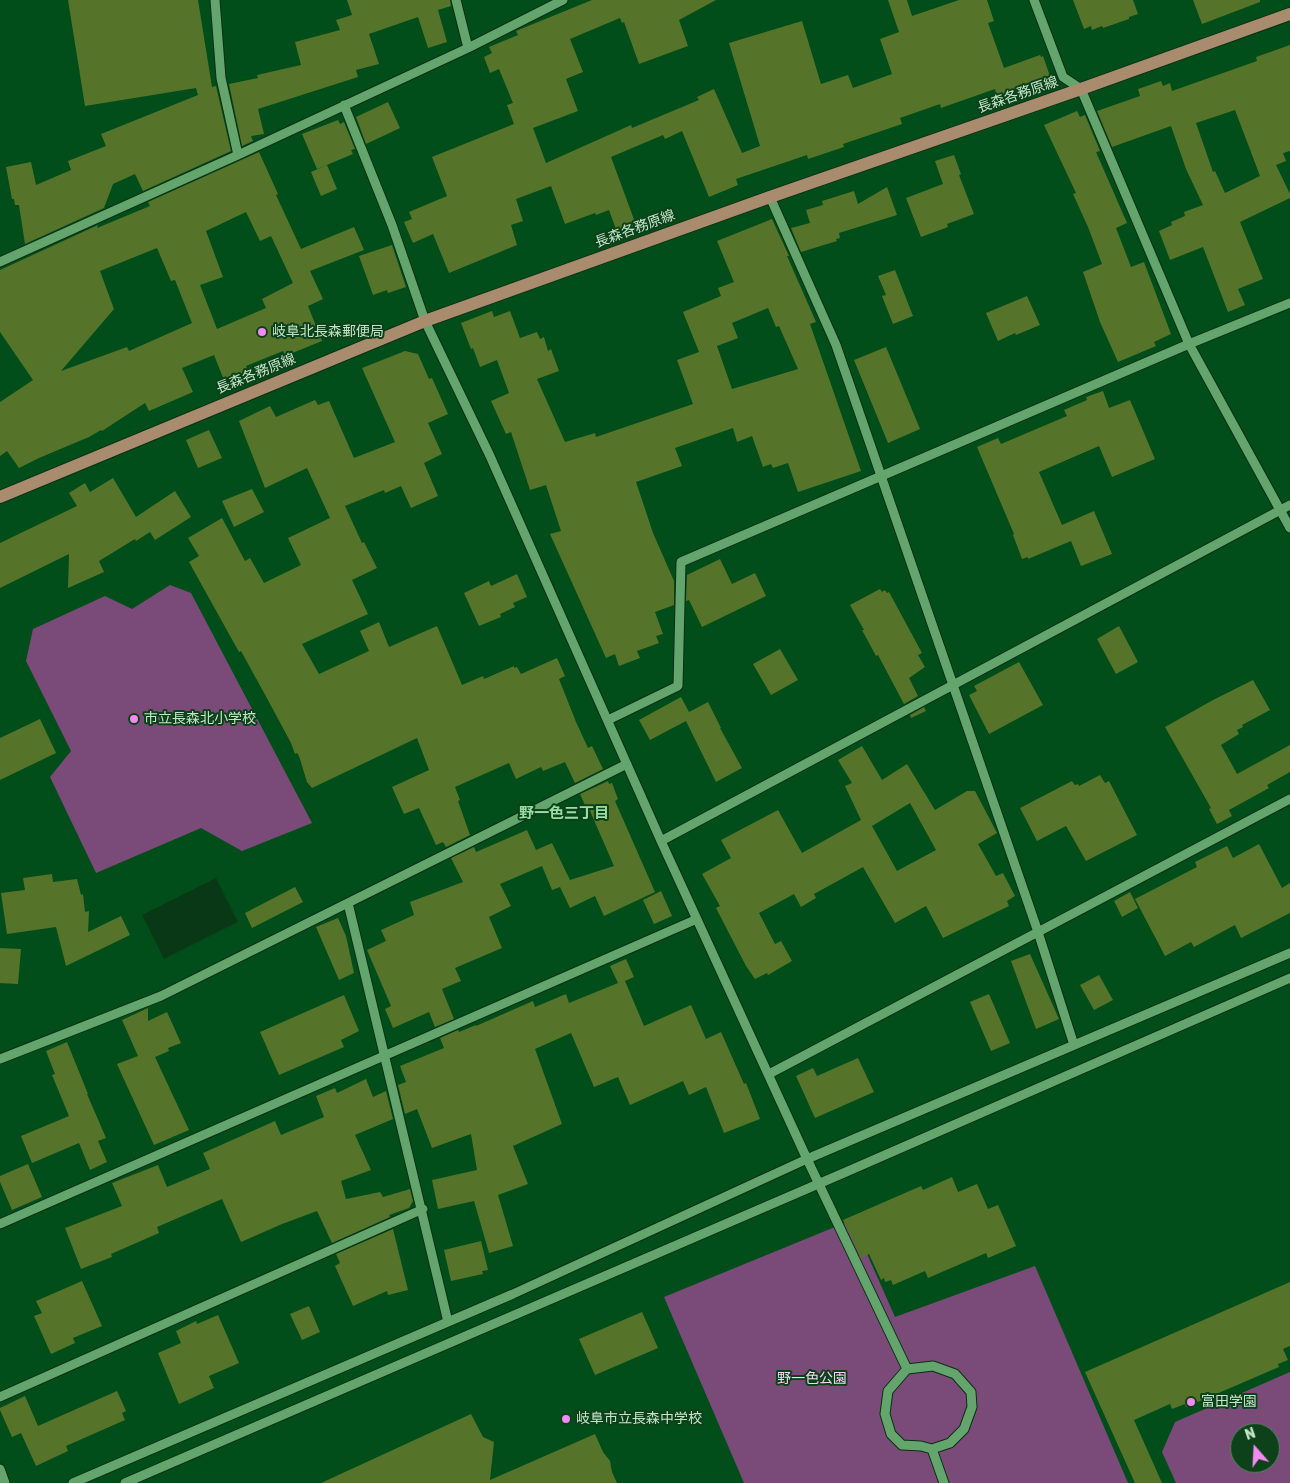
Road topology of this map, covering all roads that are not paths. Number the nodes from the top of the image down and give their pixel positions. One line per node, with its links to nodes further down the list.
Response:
1 (215, 0): 9 (street)
2 (456, 0): 6 (street)
3 (563, 0): 6 (street)
4 (1034, 0): 7 (street)
5 (1290, 14): 7 (main road, 長森各務原線)
6 (468, 48): 8 (street)
7 (1082, 89): 10 (main road, 長森各務原線); 14 (street)
8 (344, 105): 9 (street); 13 (street)
9 (238, 155): 11 (street)
10 (770, 197): 13 (main road, 長森各務原線); 15 (street)
11 (0, 262)
12 (1290, 303): 14 (street)
13 (425, 321): 16 (main road, 長森各務原線); 21 (street)
14 (1189, 344): 15 (street); 18 (street)
15 (882, 476): 20 (street); 21 (street)
16 (0, 497)
17 (1290, 505): 18 (street)
18 (1280, 510): 19 (street); 20 (street)
19 (1290, 528)
20 (953, 685): 24 (street); 27 (street)
21 (608, 720): 22 (street)
22 (627, 764): 24 (street); 25 (street)
23 (1290, 799): 27 (street)
24 (662, 841): 26 (street)
25 (348, 903): 31 (street); 32 (street)
26 (697, 919): 31 (street); 33 (street)
27 (1038, 932): 30 (street); 33 (street)
28 (1290, 953): 30 (street)
29 (1290, 978): 35 (street)
30 (1074, 1045): 34 (street)
31 (384, 1056): 36 (street); 37 (street)
32 (0, 1059)
33 (768, 1074): 34 (street)
34 (807, 1159): 35 (street); 38 (street)
35 (819, 1184): 39 (street); 43 (street)
36 (423, 1209): 38 (street); 40 (street)
37 (0, 1224)
38 (448, 1322): 45 (street)
39 (907, 1368): 41 (street); 41 (street)
40 (0, 1396)
41 (932, 1449): 46 (street)
42 (0, 1470): 44 (street)
43 (131, 1482)
44 (6, 1483)
45 (73, 1483)
46 (944, 1483)

